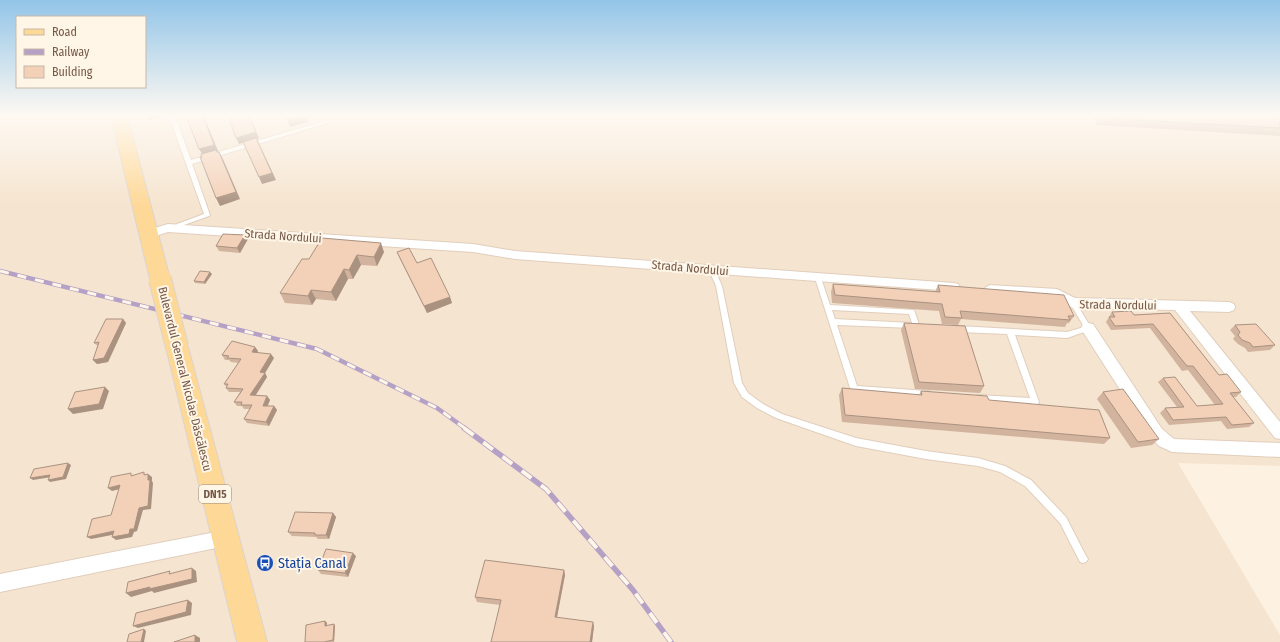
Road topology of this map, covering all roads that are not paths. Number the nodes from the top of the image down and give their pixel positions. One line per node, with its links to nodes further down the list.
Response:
1 (127, 146): 6 (main road, Bulevardul General Nicolae Dăscălescu / DN15)
2 (182, 146): 4 (lane)
3 (246, 146): 4 (lane)
4 (188, 163): 5 (lane)
5 (176, 229): 6 (street, Strada Nordului); 7 (street, Strada Nordului)
6 (149, 234): 23 (main road, Bulevardul General Nicolae Dăscălescu / DN15, bridge)
7 (712, 270): 8 (street, Strada Nordului); 24 (lane)
8 (818, 278): 9 (street, Strada Nordului); 13 (lane)
9 (964, 288)
10 (979, 289): 11 (street, Strada Nordului)
11 (1072, 303): 12 (street, Strada Nordului); 17 (lane)
12 (1178, 306): 14 (street, Strada Nordului); 21 (street)
13 (827, 307): 15 (lane); 15 (lane)
14 (1230, 307)
15 (832, 322): 19 (lane)
16 (947, 328): 18 (lane)
17 (1088, 328): 18 (lane); 22 (street)
18 (1010, 332): 20 (lane)
19 (936, 395)
20 (966, 397)
21 (1280, 433)
22 (1280, 450)
23 (226, 538): 25 (street); 26 (main road, Bulevardul General Nicolae Dăscălescu / DN15)
24 (1083, 559)
25 (0, 583)
26 (252, 642)

